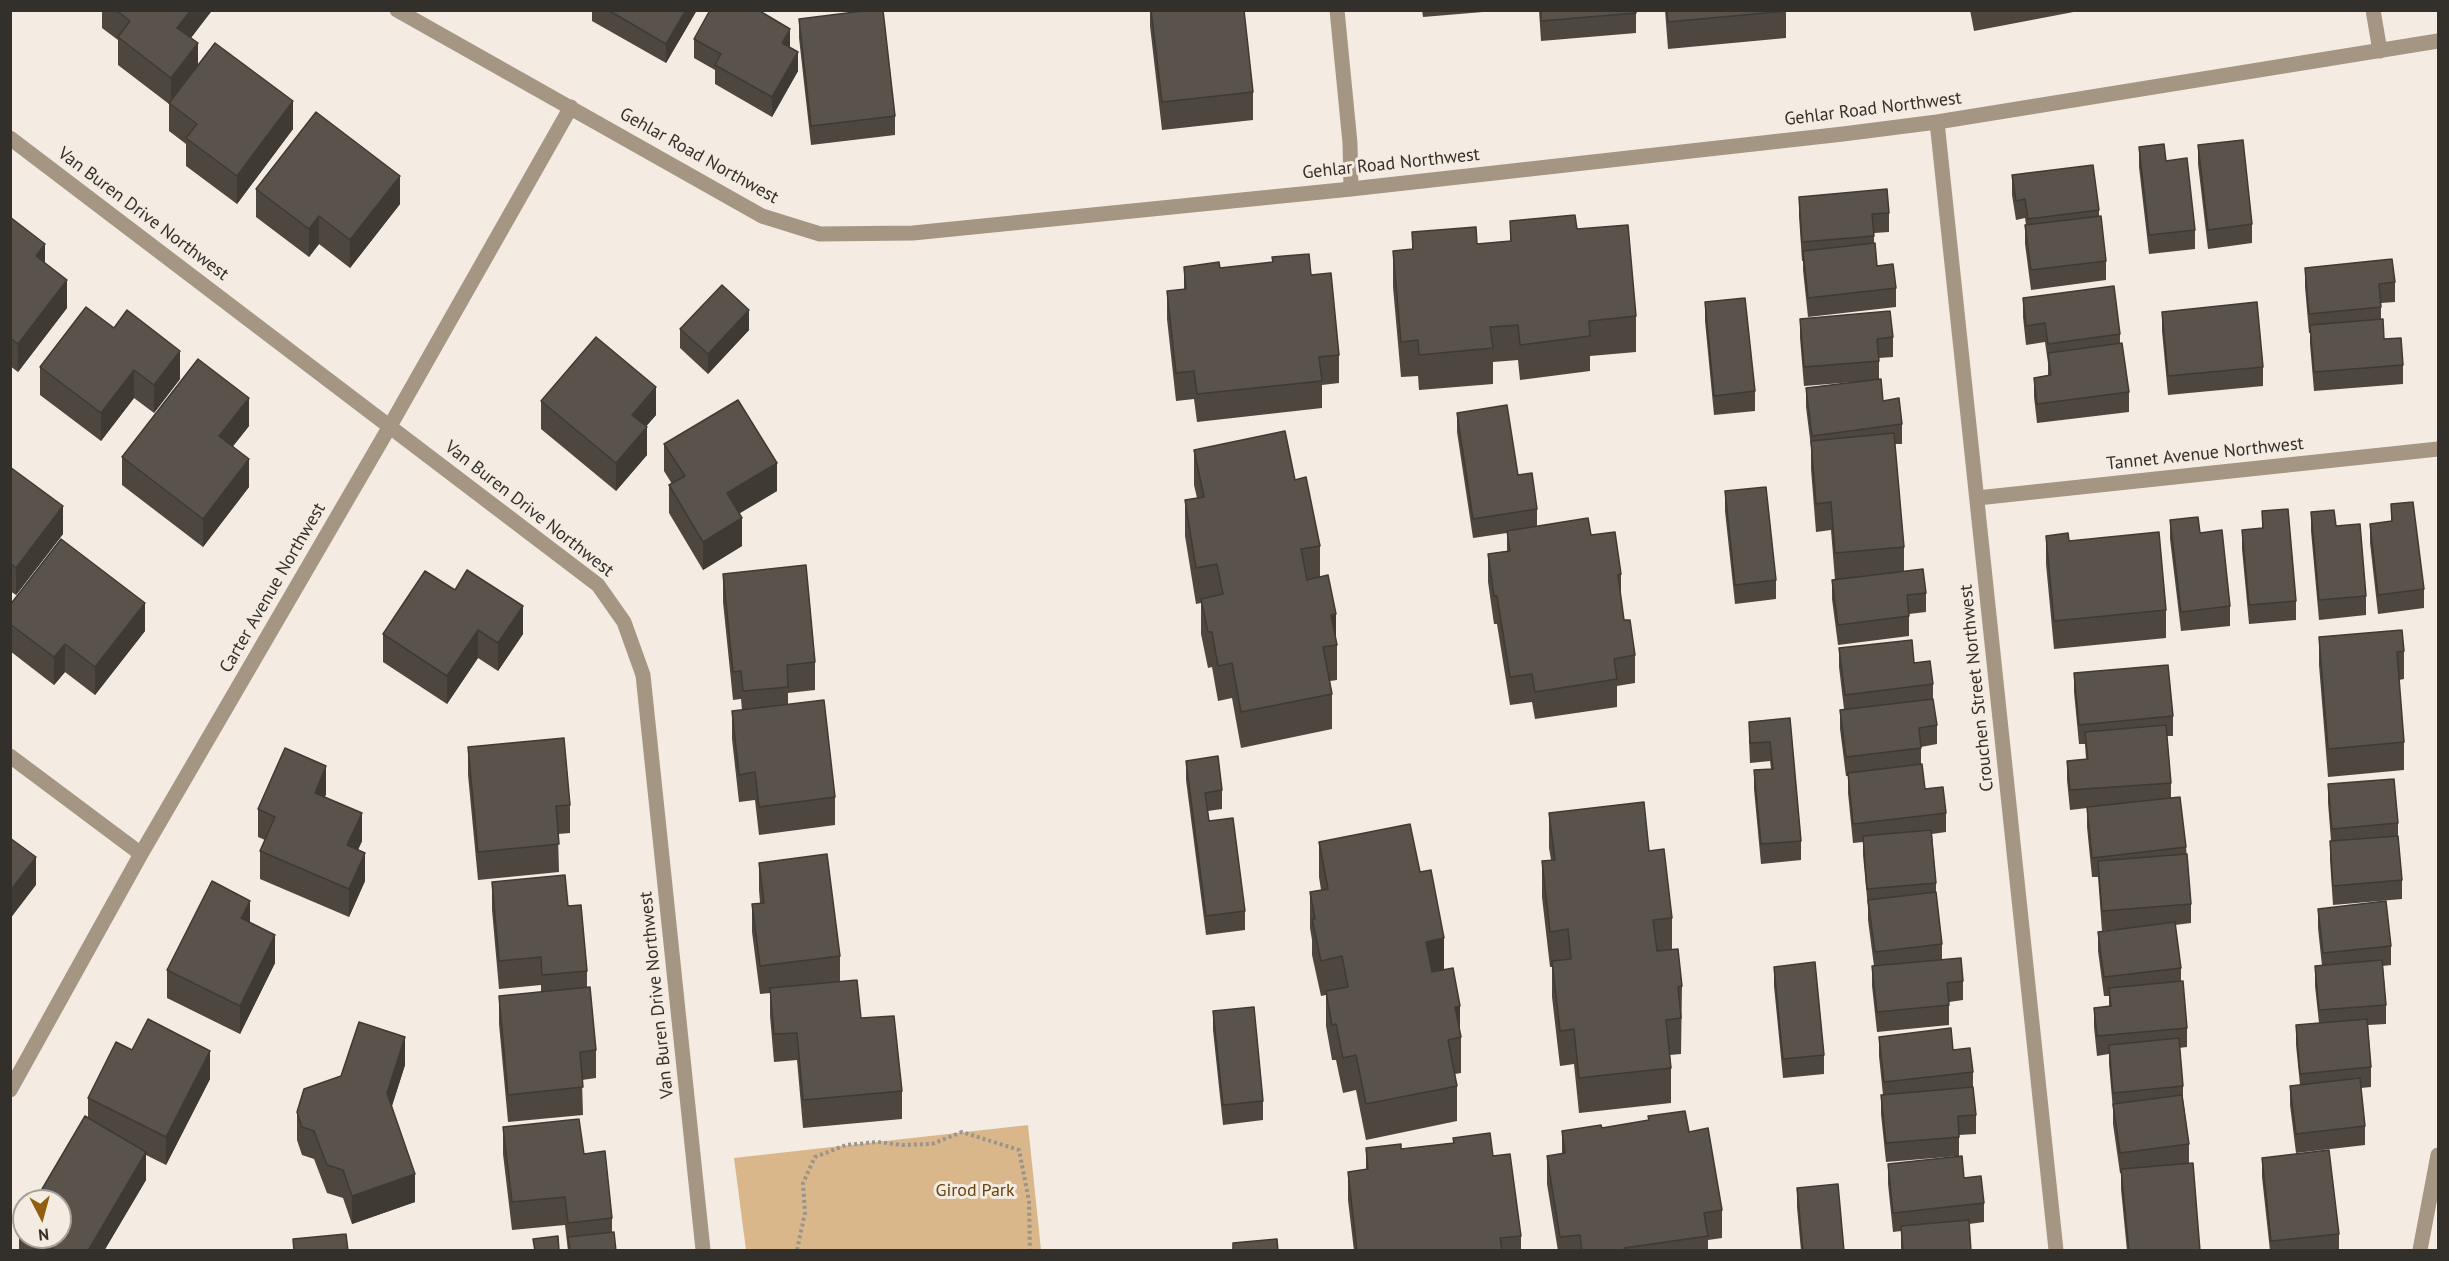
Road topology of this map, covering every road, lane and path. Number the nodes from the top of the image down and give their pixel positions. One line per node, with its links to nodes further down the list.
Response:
1 (397, 10): 6 (street, Gehlar Road Northwest)
2 (1336, 10): 9 (street)
3 (2373, 10): 5 (street)
4 (2439, 41): 5 (street, Gehlar Road Northwest)
5 (2380, 51): 7 (street, Gehlar Road Northwest)
6 (571, 107): 9 (street, Gehlar Road Northwest); 10 (street, Carter Avenue Northwest)
7 (1937, 122): 9 (street, Gehlar Road Northwest); 12 (street, Crouchen Street Northwest)
8 (10, 138): 10 (street, Van Buren Drive Northwest)
9 (1351, 189)
10 (390, 426): 14 (street, Carter Avenue Northwest); 17 (street, Van Buren Drive Northwest)
11 (2439, 449): 12 (street, Tannet Avenue Northwest)
12 (1977, 498): 20 (street, Crouchen Street Northwest)
13 (10, 756): 14 (street)
14 (141, 854): 15 (street, Carter Avenue Northwest)
15 (10, 1090)
16 (2439, 1155): 21 (street)
17 (703, 1251)
18 (797, 1251): 19 (path)
19 (1030, 1251)
20 (2056, 1251)
21 (2420, 1251)

